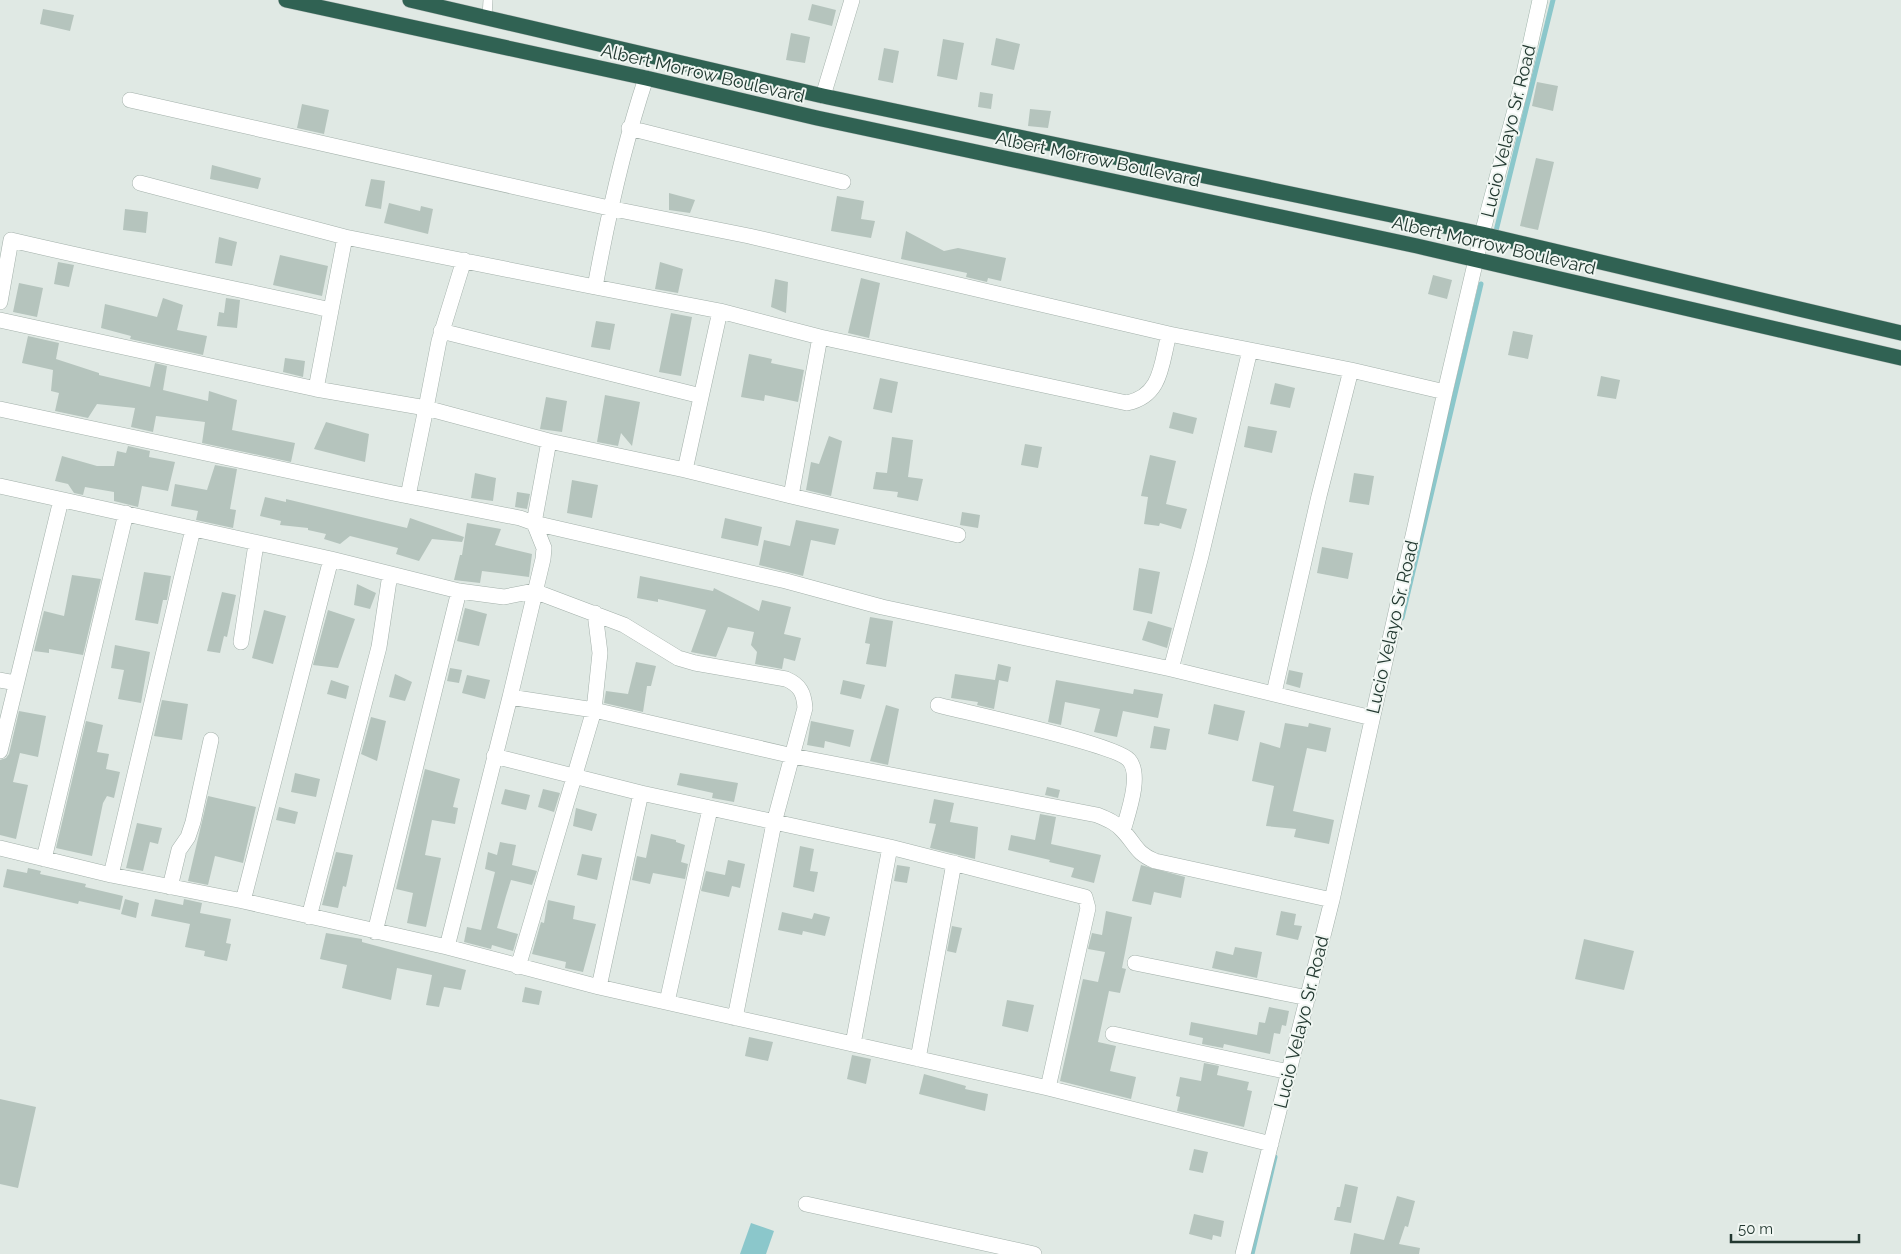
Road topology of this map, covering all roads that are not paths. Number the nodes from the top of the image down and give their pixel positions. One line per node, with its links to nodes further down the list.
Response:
1 (286, 0): 7 (highway, Albert Morrow Boulevard)
2 (488, 0): 6 (lane)
3 (852, 0): 8 (street)
4 (1540, 0): 14 (street, Lucio Velayo Sr. Road)
5 (418, 1): 6 (highway, Albert Morrow Boulevard)
6 (488, 17): 8 (highway, Albert Morrow Boulevard)
7 (646, 78): 10 (street); 17 (highway, Albert Morrow Boulevard)
8 (823, 96): 14 (highway, Albert Morrow Boulevard)
9 (130, 100): 13 (street)
10 (629, 128): 11 (street); 13 (street)
11 (843, 182)
12 (140, 183): 15 (street)
13 (610, 208): 19 (street); 26 (street)
14 (1482, 234): 17 (street, Lucio Velayo Sr. Road); 25 (highway, Albert Morrow Boulevard)
15 (345, 237): 18 (street); 21 (street)
16 (5, 239): 20 (street); 21 (street)
17 (1476, 259): 29 (highway, Albert Morrow Boulevard); 32 (street, Lucio Velayo Sr. Road)
18 (464, 260): 19 (street); 24 (street)
19 (595, 287): 22 (street)
20 (0, 302)
21 (332, 310): 31 (street)
22 (720, 311): 27 (street); 33 (street)
23 (0, 320): 31 (street)
24 (442, 331): 33 (street); 34 (street)
25 (1901, 333)
26 (1168, 334): 27 (street); 28 (street)
27 (820, 336): 40 (street)
28 (1250, 350): 30 (street); 53 (street)
29 (1901, 358)
30 (1351, 370): 32 (street); 56 (street)
31 (316, 389): 34 (street)
32 (1445, 392): 60 (street, Lucio Velayo Sr. Road)
33 (701, 396): 37 (street)
34 (426, 408): 36 (street); 39 (street)
35 (0, 409): 39 (street)
36 (549, 441): 37 (street); 43 (street)
37 (685, 470): 40 (street)
38 (0, 486): 41 (street)
39 (408, 496): 43 (street)
40 (791, 496): 45 (street)
41 (61, 500): 42 (street); 55 (street)
42 (126, 513): 44 (street); 72 (street)
43 (534, 523): 50 (street); 53 (street)
44 (193, 529): 46 (street); 74 (street)
45 (958, 535)
46 (256, 544): 47 (street); 52 (street)
47 (331, 559): 48 (street); 77 (street)
48 (390, 574): 49 (street); 78 (street)
49 (459, 591): 50 (street); 79 (street)
50 (534, 591): 51 (street); 57 (street)
51 (595, 613): 59 (street); 64 (street)
52 (241, 642)
53 (1171, 669): 56 (street)
54 (0, 680): 55 (street)
55 (16, 684): 62 (street)
56 (1274, 693): 60 (street)
57 (510, 696): 59 (street); 63 (street)
58 (938, 705): 69 (street)
59 (594, 710): 64 (street); 65 (street)
60 (1372, 718): 76 (street, Lucio Velayo Sr. Road)
61 (210, 740): 75 (street)
62 (0, 751)
63 (494, 756): 65 (street); 80 (street)
64 (793, 756): 68 (street); 69 (street)
65 (576, 776): 66 (street); 82 (street)
66 (641, 793): 67 (street); 83 (street)
67 (710, 808): 68 (street); 85 (street)
68 (774, 823): 70 (street); 86 (street)
69 (1123, 831): 76 (street)
70 (890, 847): 73 (street); 88 (street)
71 (0, 848): 72 (street)
72 (44, 859): 74 (street)
73 (954, 863): 89 (street); 91 (street)
74 (111, 875): 75 (street)
75 (170, 887): 77 (street)
76 (1332, 900): 84 (street, Lucio Velayo Sr. Road)
77 (244, 901): 78 (street)
78 (308, 917): 79 (street)
79 (375, 932): 80 (street)
80 (447, 947): 82 (street)
81 (1135, 963): 84 (street)
82 (518, 967): 83 (street)
83 (599, 987): 85 (street)
84 (1308, 998): 90 (street, Lucio Velayo Sr. Road)
85 (667, 1002): 86 (street)
86 (735, 1018): 88 (street)
87 (1113, 1034): 90 (street)
88 (853, 1044): 89 (street)
89 (918, 1059): 91 (street)
90 (1289, 1072): 92 (street, Lucio Velayo Sr. Road)
91 (1048, 1088): 92 (street)
92 (1271, 1144): 95 (street, Lucio Velayo Sr. Road)
93 (806, 1204): 94 (street)
94 (1034, 1254)
95 (1243, 1254)

